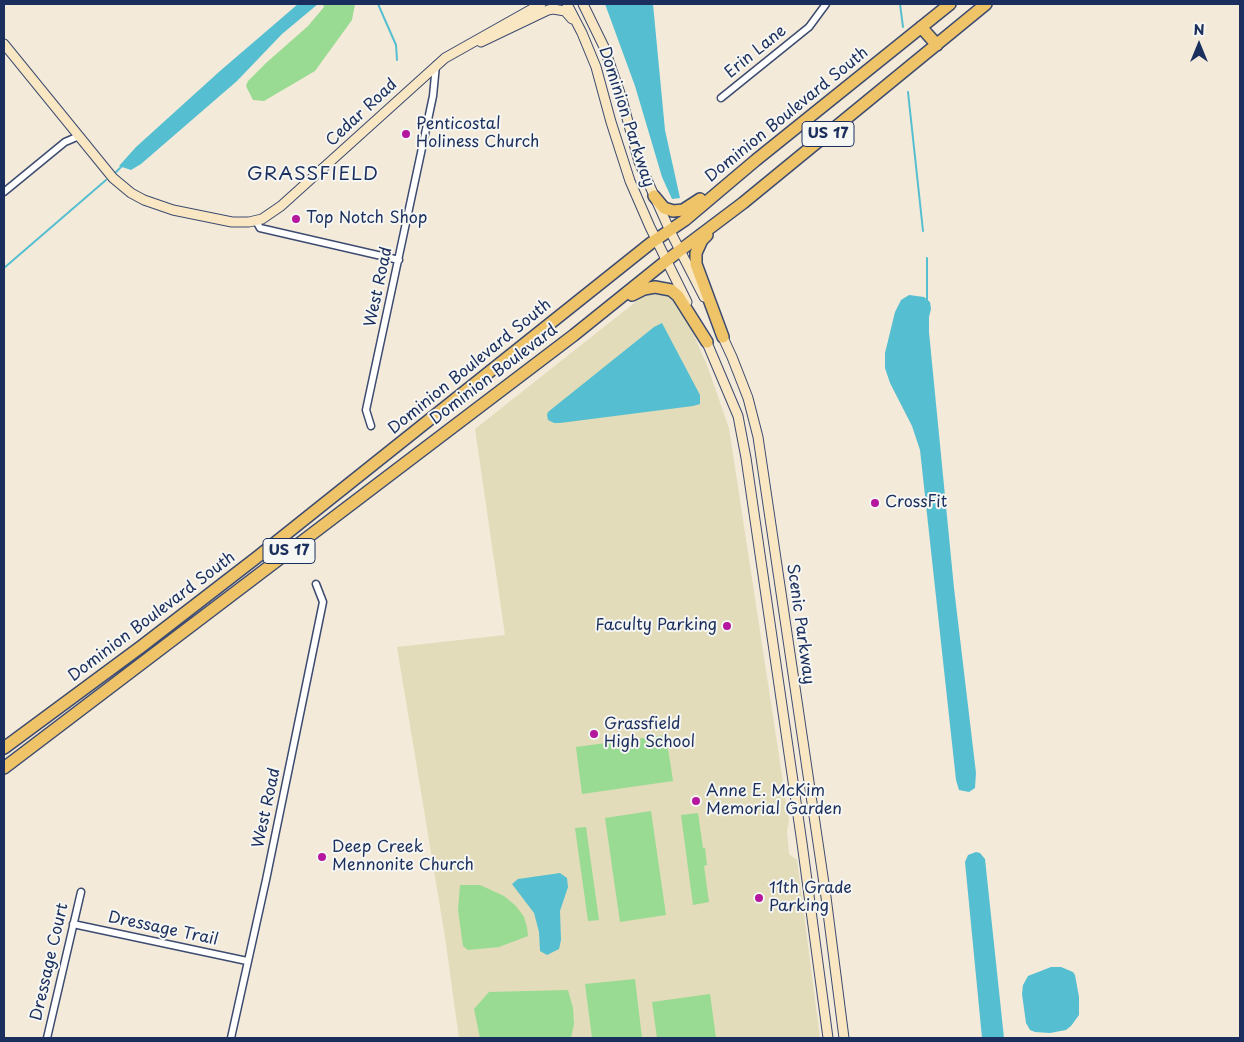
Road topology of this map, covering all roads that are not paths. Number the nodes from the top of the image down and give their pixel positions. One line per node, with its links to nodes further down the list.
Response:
1 (541, 4): 11 (street, Cedar Road)
2 (567, 4): 8 (street, Dominion Parkway)
3 (583, 4): 17 (street, Dominion Parkway)
4 (826, 4): 13 (street, Erin Lane)
5 (950, 4): 7 (highway, Dominion Boulevard South / US 17)
6 (986, 4): 9 (highway, US 17)
7 (921, 27): 9 (highway); 15 (highway, Dominion Boulevard South / US 17)
8 (579, 28): 11 (street); 21 (street, Dominion Parkway)
9 (937, 45): 18 (highway, US 17)
10 (5, 50): 14 (street, Cedar Road)
11 (451, 54): 12 (street, Cedar Road)
12 (436, 65): 19 (street, Cedar Road); 23 (street, West Road)
13 (721, 98)
14 (78, 136): 16 (street); 19 (street, Cedar Road)
15 (736, 177): 17 (highway); 20 (highway, Dominion Boulevard South / US 17)
16 (4, 192)
17 (654, 196): 20 (street, Dominion Parkway)
18 (731, 212): 22 (highway, US 17); 26 (highway)
19 (256, 221): 23 (street)
20 (670, 231): 21 (highway, Dominion Boulevard South / US 17); 22 (street, Scenic Parkway)
21 (657, 239): 24 (street, Scenic Parkway); 28 (highway, Dominion Boulevard South / US 17)
22 (680, 251): 24 (highway, US 17); 26 (street, Scenic Parkway)
23 (399, 260): 30 (street, West Road)
24 (666, 261): 25 (highway, US 17); 27 (street, Scenic Parkway)
25 (591, 322): 27 (highway); 29 (highway, Dominion Boulevard / US 17)
26 (723, 338): 40 (street, Scenic Parkway)
27 (707, 342): 39 (street, Scenic Parkway)
28 (450, 404): 29 (highway); 32 (highway, Dominion Boulevard South / US 17)
29 (462, 420): 33 (highway, Dominion Boulevard / US 17)
30 (371, 426)
31 (316, 584): 36 (street, West Road)
32 (4, 748)
33 (4, 768)
34 (81, 892): 35 (street, Dressage Court)
35 (73, 924): 36 (street, Dressage Trail); 37 (street, Dressage Court)
36 (247, 961): 38 (street, West Road)
37 (47, 1038)
38 (231, 1038)
39 (828, 1038)
40 (844, 1038)

